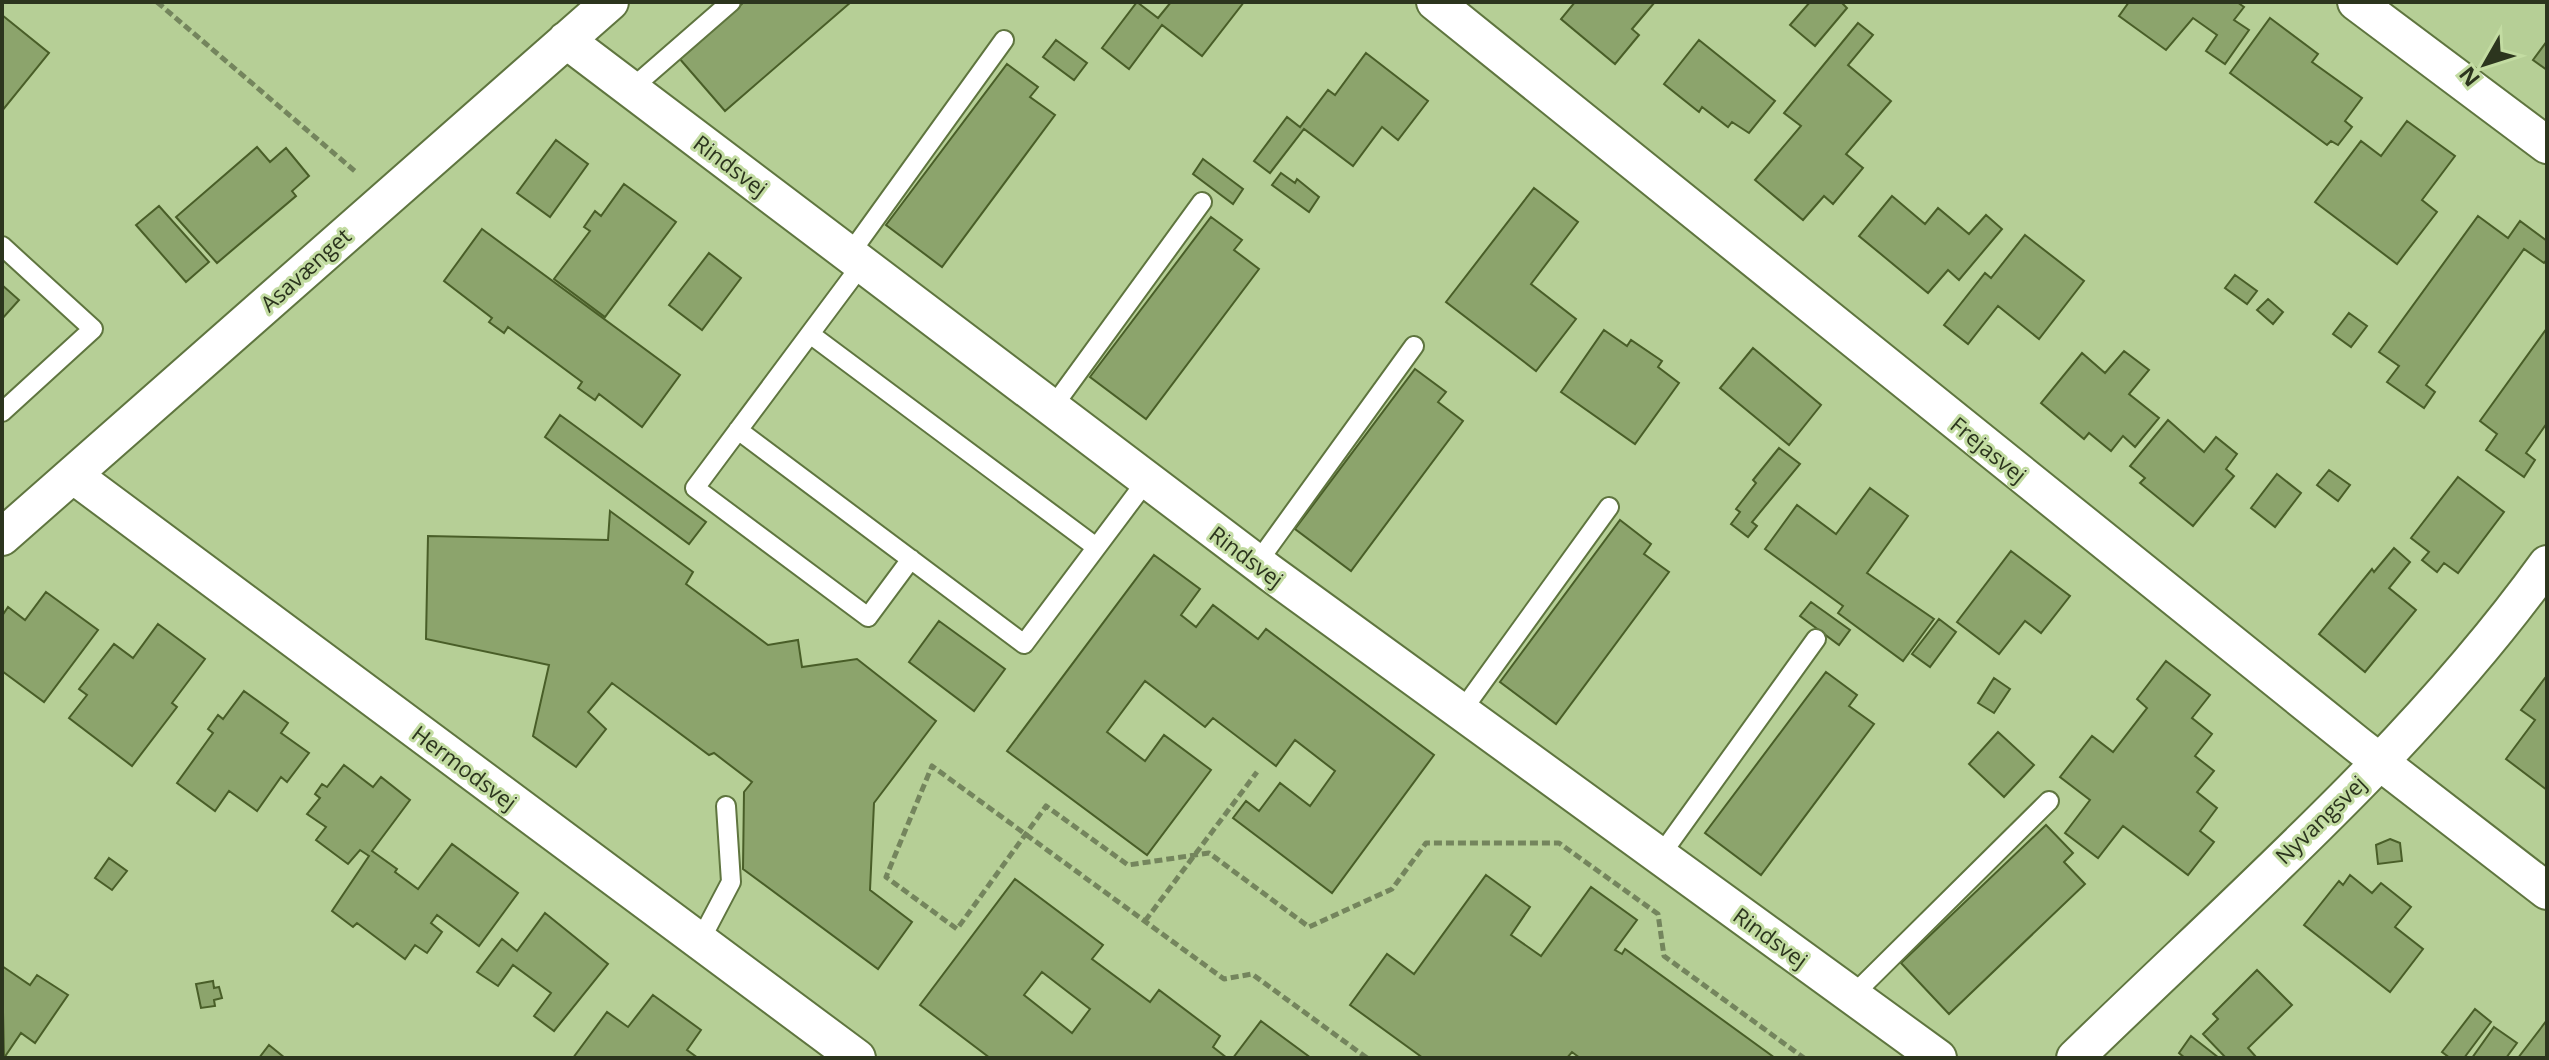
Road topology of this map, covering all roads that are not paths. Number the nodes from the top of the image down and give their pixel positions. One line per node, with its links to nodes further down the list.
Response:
1 (610, 2): 5 (street, Asavænget)
2 (731, 2): 7 (lane)
3 (1435, 2): 27 (street, Frejasvej)
4 (2356, 2): 8 (street)
5 (566, 40): 7 (street, Rindsvej); 17 (street, Asavænget)
6 (1004, 40): 11 (lane)
7 (631, 89): 11 (street, Rindsvej)
8 (2547, 145)
9 (1202, 202): 14 (lane)
10 (2, 246): 15 (lane)
11 (856, 259): 12 (lane); 14 (street, Rindsvej)
12 (810, 334): 16 (lane); 21 (lane)
13 (1414, 346): 23 (lane)
14 (1052, 408): 18 (street, Rindsvej)
15 (2, 412)
16 (738, 430): 22 (lane); 22 (lane)
17 (73, 475): 20 (street, Asavænget); 32 (street, Hermodsvej)
18 (1147, 480): 21 (lane); 23 (street, Rindsvej)
19 (1609, 507): 26 (lane)
20 (2, 537)
21 (1096, 547): 22 (lane)
22 (911, 559)
23 (1257, 563): 26 (street, Rindsvej)
24 (2547, 564): 27 (street, Nyvangsvej)
25 (1816, 639): 30 (lane)
26 (1461, 712): 30 (street, Rindsvej)
27 (2379, 762): 31 (street, Frejasvej); 36 (street, Nyvangsvej)
28 (2049, 801): 33 (lane)
29 (726, 806): 32 (lane)
30 (1660, 856): 33 (street, Rindsvej)
31 (2547, 891)
32 (700, 941): 34 (street, Hermodsvej)
33 (1852, 996): 35 (street, Rindsvej)
34 (857, 1058)
35 (1938, 1058)
36 (2075, 1058)

